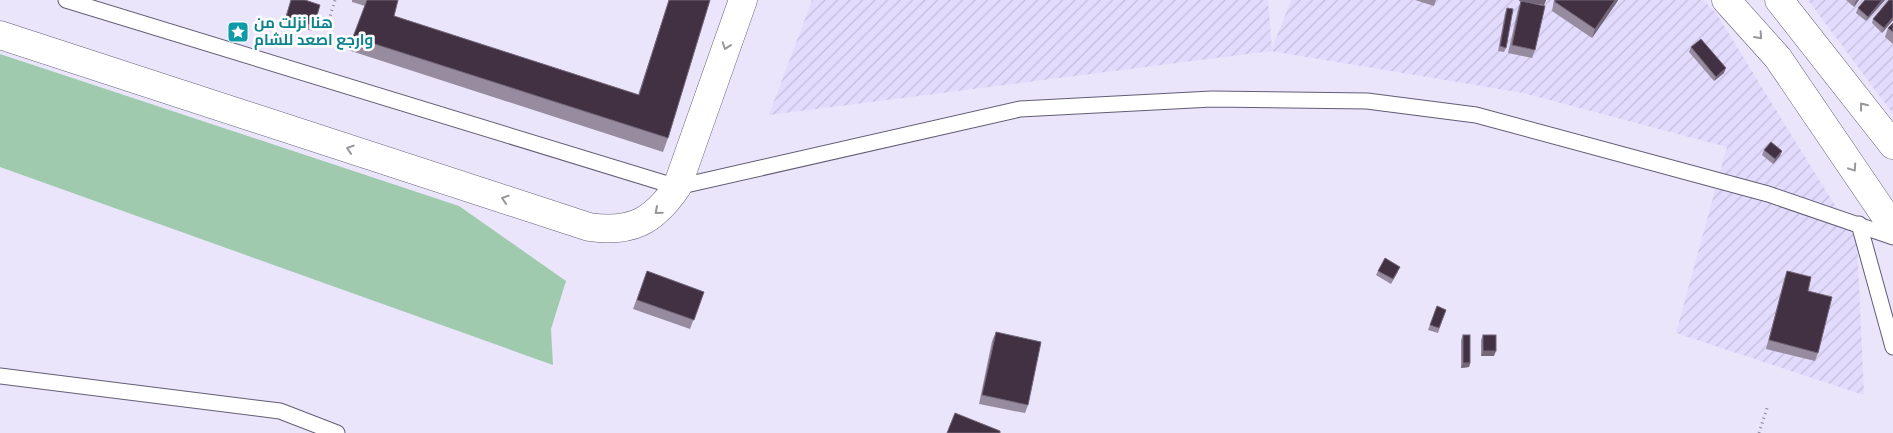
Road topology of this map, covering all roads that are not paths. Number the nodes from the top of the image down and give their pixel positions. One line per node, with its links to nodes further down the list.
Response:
1 (66, 0): 7 (lane)
2 (743, 0): 7 (street, one-way to 7)
3 (1726, 0): 9 (street, one-way to 9)
4 (1780, 0): 6 (street, one-way to 4)
5 (0, 35): 7 (street, one-way to 5)
6 (1893, 145)
7 (677, 187): 8 (lane)
8 (1859, 224): 10 (lane); 11 (lane)
9 (1893, 227)
10 (1893, 237)
11 (1893, 347)
12 (0, 376): 13 (lane)
13 (336, 433)

